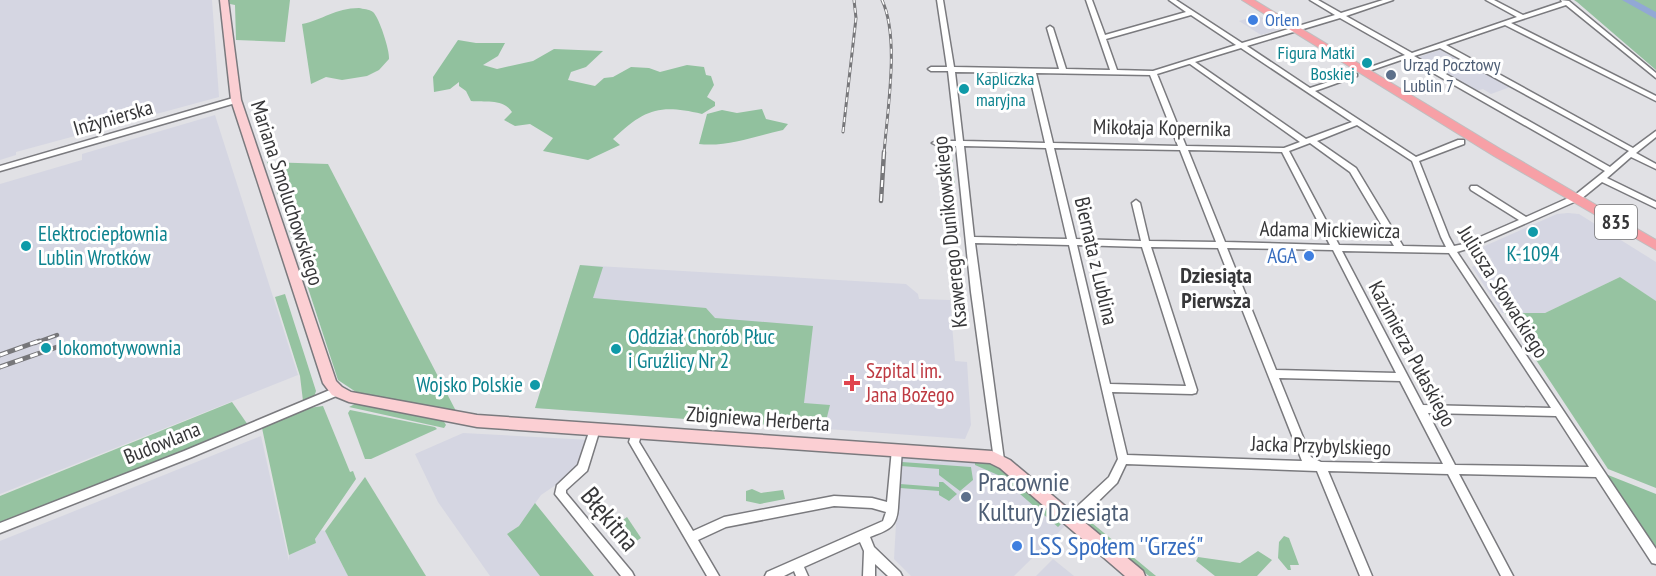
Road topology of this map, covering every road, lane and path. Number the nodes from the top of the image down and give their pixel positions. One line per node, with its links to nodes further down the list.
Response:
1 (224, 0): 31 (street, Mariana Smoluchowskiego)
2 (940, 0): 22 (street, Ksawerego Dunikowskiego)
3 (1089, 0): 16 (street)
4 (1172, 0): 10 (street)
5 (1247, 0): 15 (main road, 835)
6 (1313, 0): 11 (street)
7 (1390, 0): 11 (street)
8 (1489, 0): 12 (street)
9 (1565, 1): 12 (street); 28 (street)
10 (1191, 13): 16 (street); 18 (street)
11 (1340, 15): 15 (street); 19 (street)
12 (1523, 17): 13 (street)
13 (1505, 23): 17 (street); 30 (street)
14 (1050, 28): 24 (street)
15 (1295, 30): 18 (street); 27 (main road, 835)
16 (1102, 38): 25 (street)
17 (1440, 45): 19 (street); 41 (street)
18 (1243, 46): 20 (street); 29 (street)
19 (1410, 56): 27 (street); 45 (street)
20 (1192, 63): 26 (street); 34 (street)
21 (931, 69): 22 (street)
22 (951, 69): 23 (street); 37 (street, Ksawerego Dunikowskiego)
23 (1032, 71): 24 (street); 38 (street, Biernata z Lublina)
24 (1063, 72): 25 (street)
25 (1114, 72): 26 (street)
26 (1153, 73): 39 (street)
27 (1359, 73): 29 (street); 48 (main road, 835)
28 (1656, 76)
29 (1310, 90): 32 (street)
30 (1656, 99)
31 (236, 100): 44 (street, Inżynierska); 64 (street, Mariana Smoluchowskiego)
32 (1359, 122): 34 (street, Mikołaja Kopernika); 42 (street)
33 (1656, 133): 41 (street, Adama Mickiewicza)
34 (1308, 141): 40 (street, Mikołaja Kopernika); 58 (street)
35 (1461, 142): 42 (street)
36 (936, 143): 37 (street, Mikołaja Kopernika)
37 (961, 143): 38 (street, Mikołaja Kopernika); 52 (street, Ksawerego Dunikowskiego)
38 (1050, 144): 39 (street, Mikołaja Kopernika); 53 (street, Biernata z Lublina)
39 (1182, 147): 40 (street, Mikołaja Kopernika); 55 (street)
40 (1285, 150): 57 (street, Kazimierza Pułaskiego)
41 (1632, 152): 43 (street); 45 (street, Adama Mickiewicza)
42 (1415, 160): 59 (street, Juliusza Słowackiego)
43 (1656, 167)
44 (0, 169)
45 (1610, 170): 46 (street, Adama Mickiewicza)
46 (1601, 178): 48 (street, Adama Mickiewicza); 50 (street)
47 (1474, 188): 51 (street)
48 (1573, 199): 51 (street, Adama Mickiewicza); 56 (main road, 835); 60 (main road, 835)
49 (1136, 202): 54 (street)
50 (1656, 205)
51 (1525, 220): 59 (street, Adama Mickiewicza)
52 (970, 240): 53 (street, Adama Mickiewicza); 71 (street, Ksawerego Dunikowskiego)
53 (1072, 242): 54 (street, Adama Mickiewicza); 63 (street, Biernata z Lublina)
54 (1146, 244): 55 (street, Adama Mickiewicza); 63 (street)
55 (1222, 246): 57 (street, Adama Mickiewicza); 61 (street)
56 (1656, 246)
57 (1336, 248): 58 (street, Adama Mickiewicza); 62 (street, Kazimierza Pułaskiego)
58 (1400, 249): 59 (street, Adama Mickiewicza)
59 (1452, 250): 66 (street, Juliusza Słowackiego)
60 (1656, 253)
61 (1273, 374): 62 (street); 72 (street)
62 (1404, 377): 65 (street, Kazimierza Pułaskiego)
63 (1107, 388): 70 (street, Biernata z Lublina)
64 (337, 391): 67 (street, Zbigniewa Herberta); 77 (street, Budowlana)
65 (1421, 409): 66 (street); 73 (street, Kazimierza Pułaskiego)
66 (1559, 412): 74 (street, Juliusza Słowackiego)
67 (596, 429): 68 (street, Zbigniewa Herberta); 83 (street, Błękitna)
68 (637, 432): 69 (street, Zbigniewa Herberta); 79 (street)
69 (897, 449): 71 (street, Zbigniewa Herberta); 75 (street)
70 (1123, 459): 72 (street, Jacka Przybylskiego); 76 (street)
71 (999, 460): 76 (street, Zbigniewa Herberta)
72 (1322, 467): 73 (street, Jacka Przybylskiego); 89 (street)
73 (1453, 470): 74 (street, Jacka Przybylskiego); 90 (street, Kazimierza Pułaskiego)
74 (1599, 472): 81 (street, Juliusza Słowackiego)
75 (893, 509): 78 (street); 79 (street)
76 (1071, 520): 88 (street, Zbigniewa Herberta)
77 (0, 528)
78 (863, 535): 80 (street); 82 (street)
79 (691, 538): 84 (street)
80 (870, 551): 86 (street); 87 (street)
81 (1656, 559)
82 (799, 570): 85 (street)
83 (628, 576)
84 (713, 576)
85 (771, 576)
86 (869, 576)
87 (896, 576)
88 (1137, 576)
89 (1366, 576)
90 (1507, 576)

